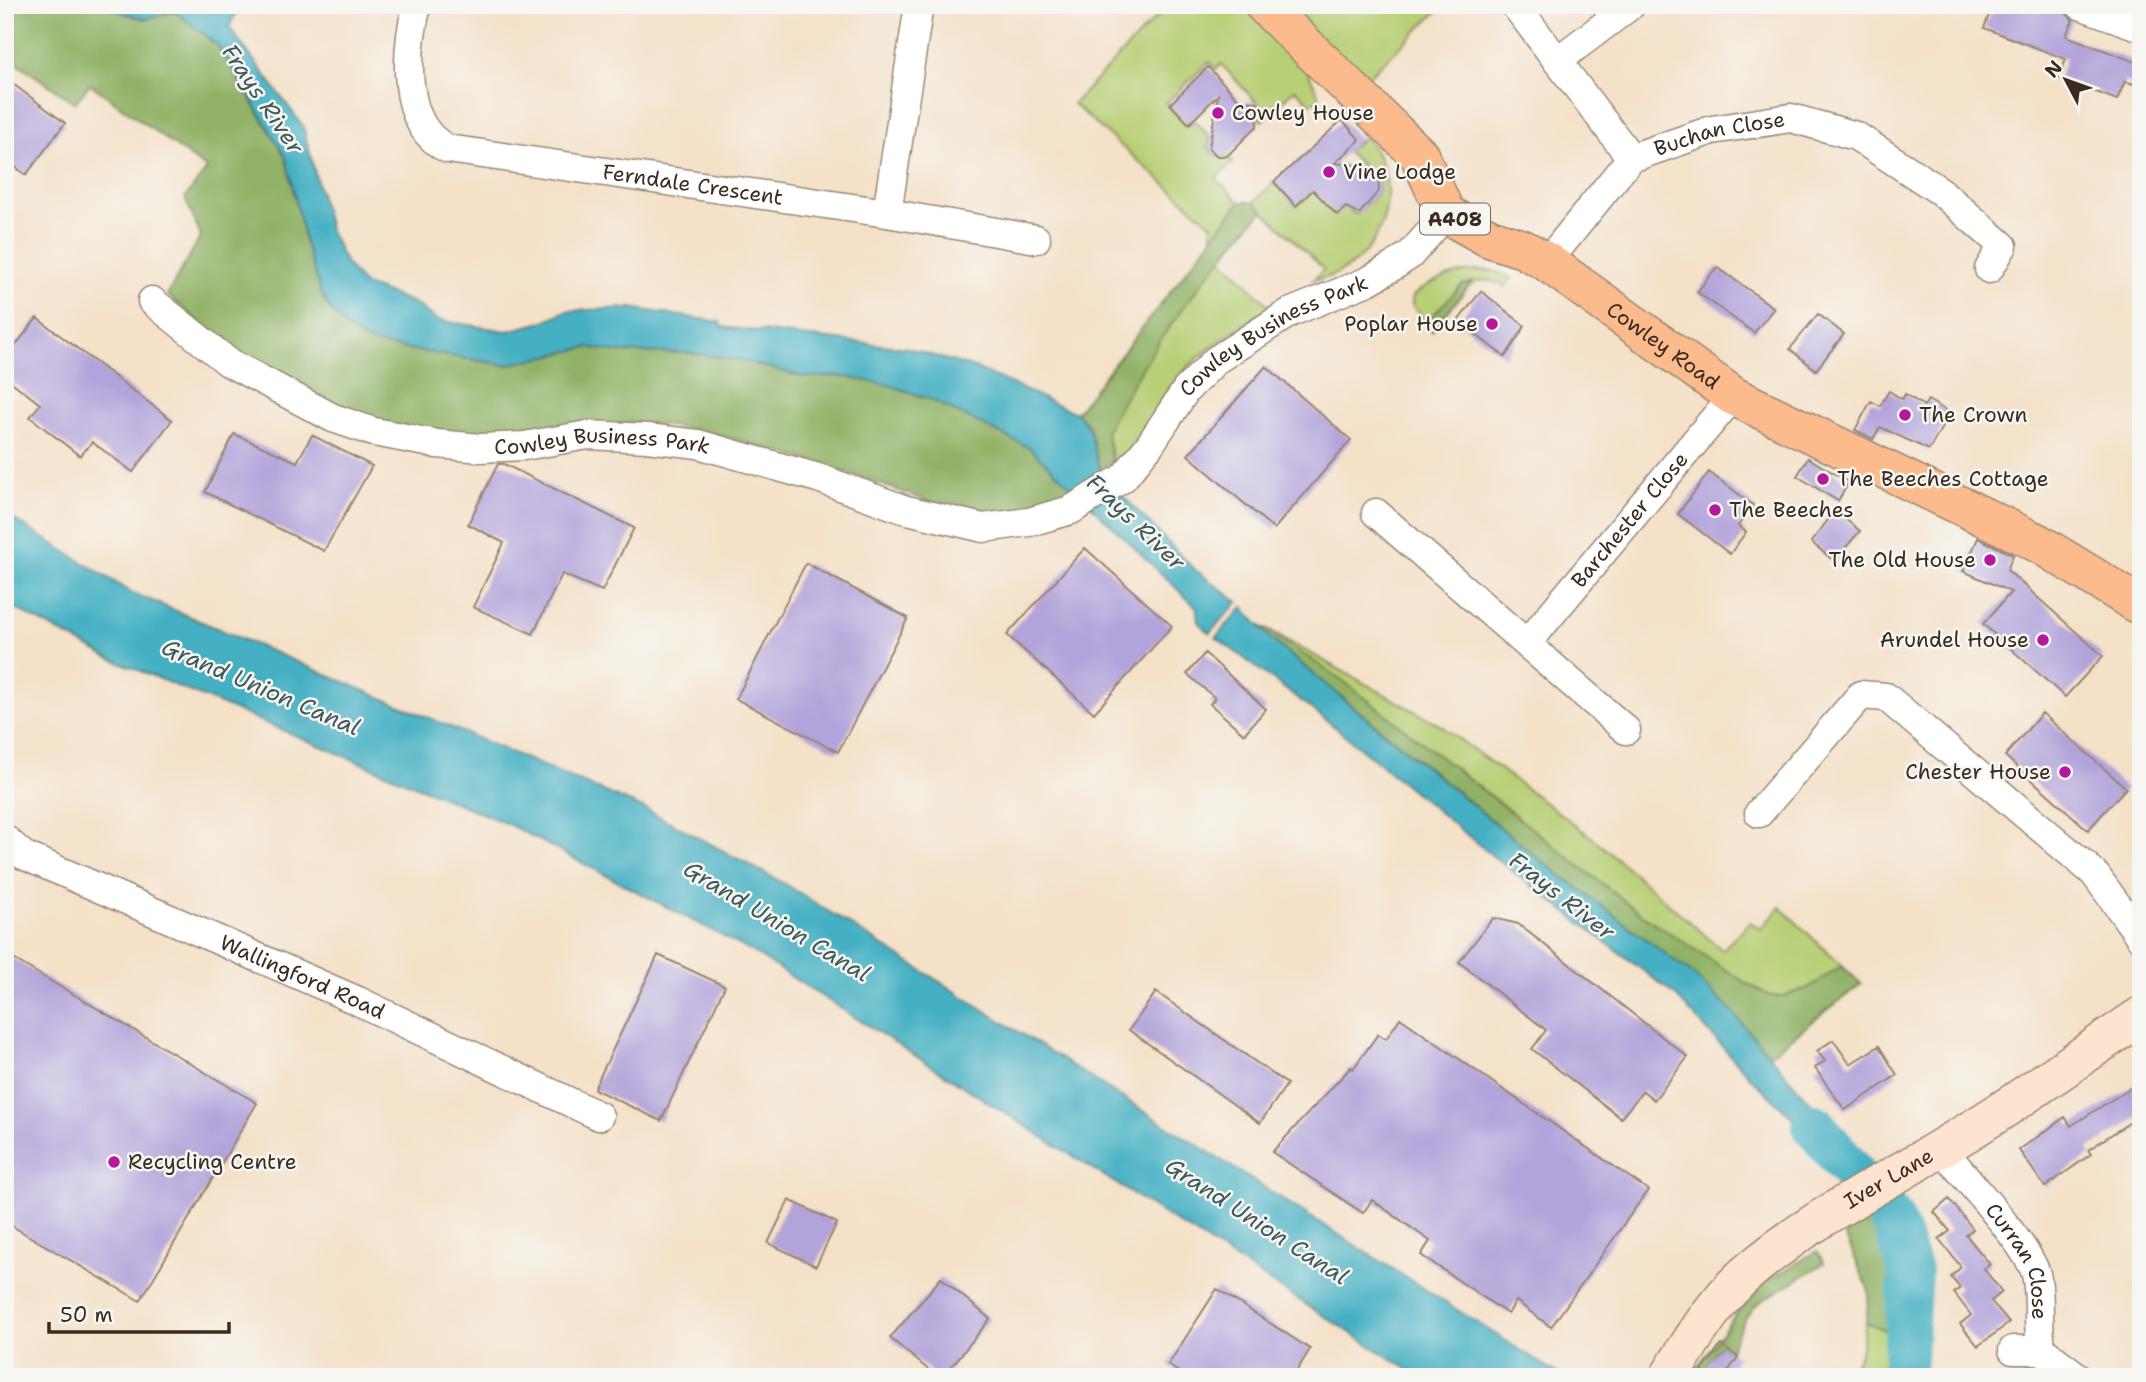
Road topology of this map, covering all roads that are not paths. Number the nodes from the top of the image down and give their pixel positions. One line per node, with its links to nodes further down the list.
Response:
1 (417, 5): 10 (street, Ferndale Crescent)
2 (919, 5): 10 (street)
3 (1264, 5): 11 (main road, A408)
4 (1515, 5): 8 (street)
5 (1631, 5): 8 (street)
6 (2090, 7): 7 (street)
7 (2141, 27)
8 (1557, 61): 9 (street)
9 (1631, 158): 13 (street, Buchan Close); 14 (street, Buchan Close)
10 (887, 213): 12 (street, Ferndale Crescent)
11 (1446, 214): 13 (main road, Cowley Road / A408); 15 (street, Cowley Business Park)
12 (1036, 239)
13 (1547, 262): 16 (main road, Cowley Road / A408)
14 (1989, 269)
15 (152, 301)
16 (1733, 397): 18 (main road, Cowley Road / A408); 19 (street, Barchester Close)
17 (1376, 513): 19 (street)
18 (2138, 597)
19 (1528, 642): 20 (street)
20 (1626, 730)
21 (1759, 813): 23 (street)
22 (5, 839): 25 (street, Wallingford Road)
23 (2141, 938)
24 (2141, 1016): 26 (main road, Iver Lane)
25 (599, 1116)
26 (1941, 1148): 28 (street, Curran Close); 29 (main road, Iver Lane)
27 (2013, 1350): 28 (street)
28 (2042, 1350): 30 (street, Curran Close)
29 (1669, 1377)
30 (2078, 1377)

